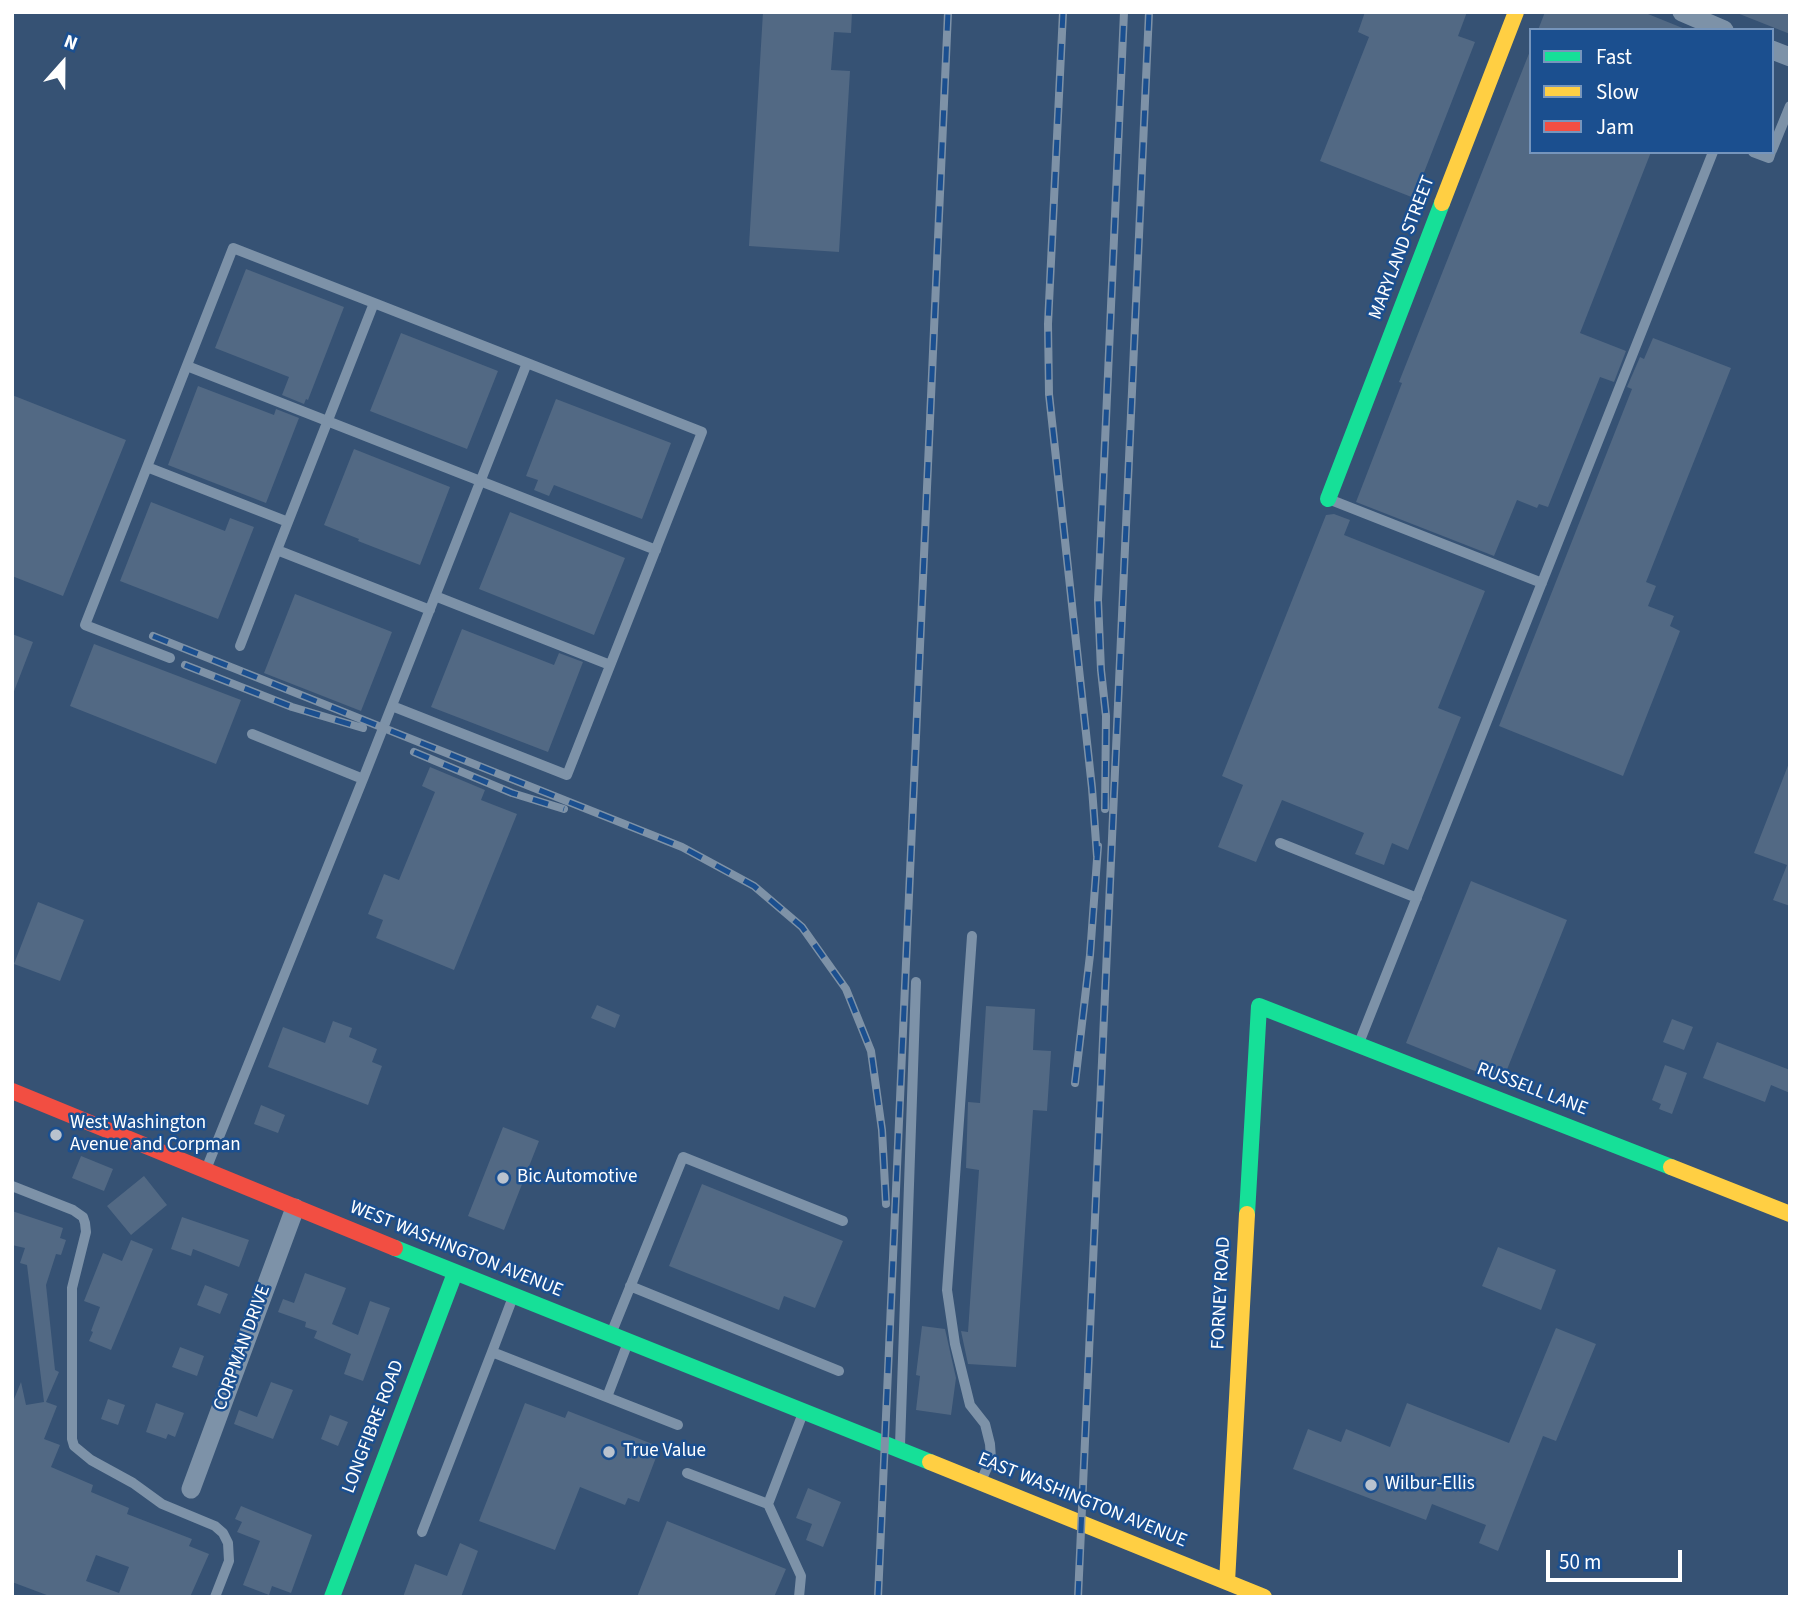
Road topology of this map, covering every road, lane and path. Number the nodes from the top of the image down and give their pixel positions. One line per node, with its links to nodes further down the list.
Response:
1 (1516, 12): 13 (street, MARYLAND STREET)
2 (1682, 12): 3 (street)
3 (1719, 28)
4 (1790, 106): 5 (lane)
5 (1774, 146)
6 (1712, 154): 17 (lane)
7 (374, 303): 8 (lane); 9 (lane); 10 (lane)
8 (527, 363): 12 (lane); 16 (lane)
9 (187, 366): 10 (lane); 11 (lane)
10 (328, 421): 12 (lane); 14 (lane)
11 (147, 467): 14 (lane); 21 (lane)
12 (480, 481): 16 (lane); 18 (lane)
13 (1328, 499): 17 (lane)
14 (288, 522): 15 (lane)
15 (277, 550): 19 (lane); 20 (lane)
16 (656, 550): 22 (lane)
17 (1542, 583): 27 (lane)
18 (435, 596): 19 (lane); 22 (lane)
19 (430, 610): 23 (lane)
20 (240, 646)
21 (170, 658)
22 (610, 665): 23 (lane)
23 (392, 706): 25 (lane)
24 (252, 734): 25 (lane)
25 (363, 779): 33 (lane)
26 (1280, 843): 27 (lane)
27 (1417, 898): 31 (lane)
28 (972, 936): 50 (lane)
29 (916, 982): 48 (lane)
30 (1259, 1006): 31 (street, RUSSELL LANE); 54 (street, FORNEY ROAD)
31 (1359, 1045): 36 (street, RUSSELL LANE)
32 (15, 1099): 33 (street, WEST WASHINGTON AVENUE)
33 (205, 1171): 35 (street, WEST WASHINGTON AVENUE)
34 (12, 1186): 55 (lane)
35 (295, 1208): 38 (street, WEST WASHINGTON AVENUE); 51 (street, CORPMAN DRIVE)
36 (1790, 1214)
37 (843, 1221): 39 (lane)
38 (455, 1273): 40 (street, WEST WASHINGTON AVENUE); 56 (street, LONGFIBRE ROAD)
39 (630, 1286): 41 (lane); 44 (lane)
40 (513, 1296): 41 (street, WEST WASHINGTON AVENUE); 43 (lane)
41 (611, 1334): 42 (street, WEST WASHINGTON AVENUE)
42 (629, 1342): 45 (lane); 46 (street, WEST WASHINGTON AVENUE)
43 (492, 1352): 45 (lane); 53 (lane)
44 (839, 1371)
45 (607, 1397): 47 (lane)
46 (804, 1411): 48 (street, WEST WASHINGTON AVENUE); 52 (lane)
47 (678, 1425)
48 (892, 1446): 50 (street, EAST WASHINGTON AVENUE)
49 (687, 1473): 52 (lane)
50 (980, 1482): 54 (street, EAST WASHINGTON AVENUE)
51 (191, 1489)
52 (768, 1504): 57 (lane)
53 (422, 1532)
54 (1227, 1582): 58 (street, EAST WASHINGTON AVENUE)
55 (215, 1597)
56 (332, 1597)
57 (799, 1597)
58 (1264, 1597)

